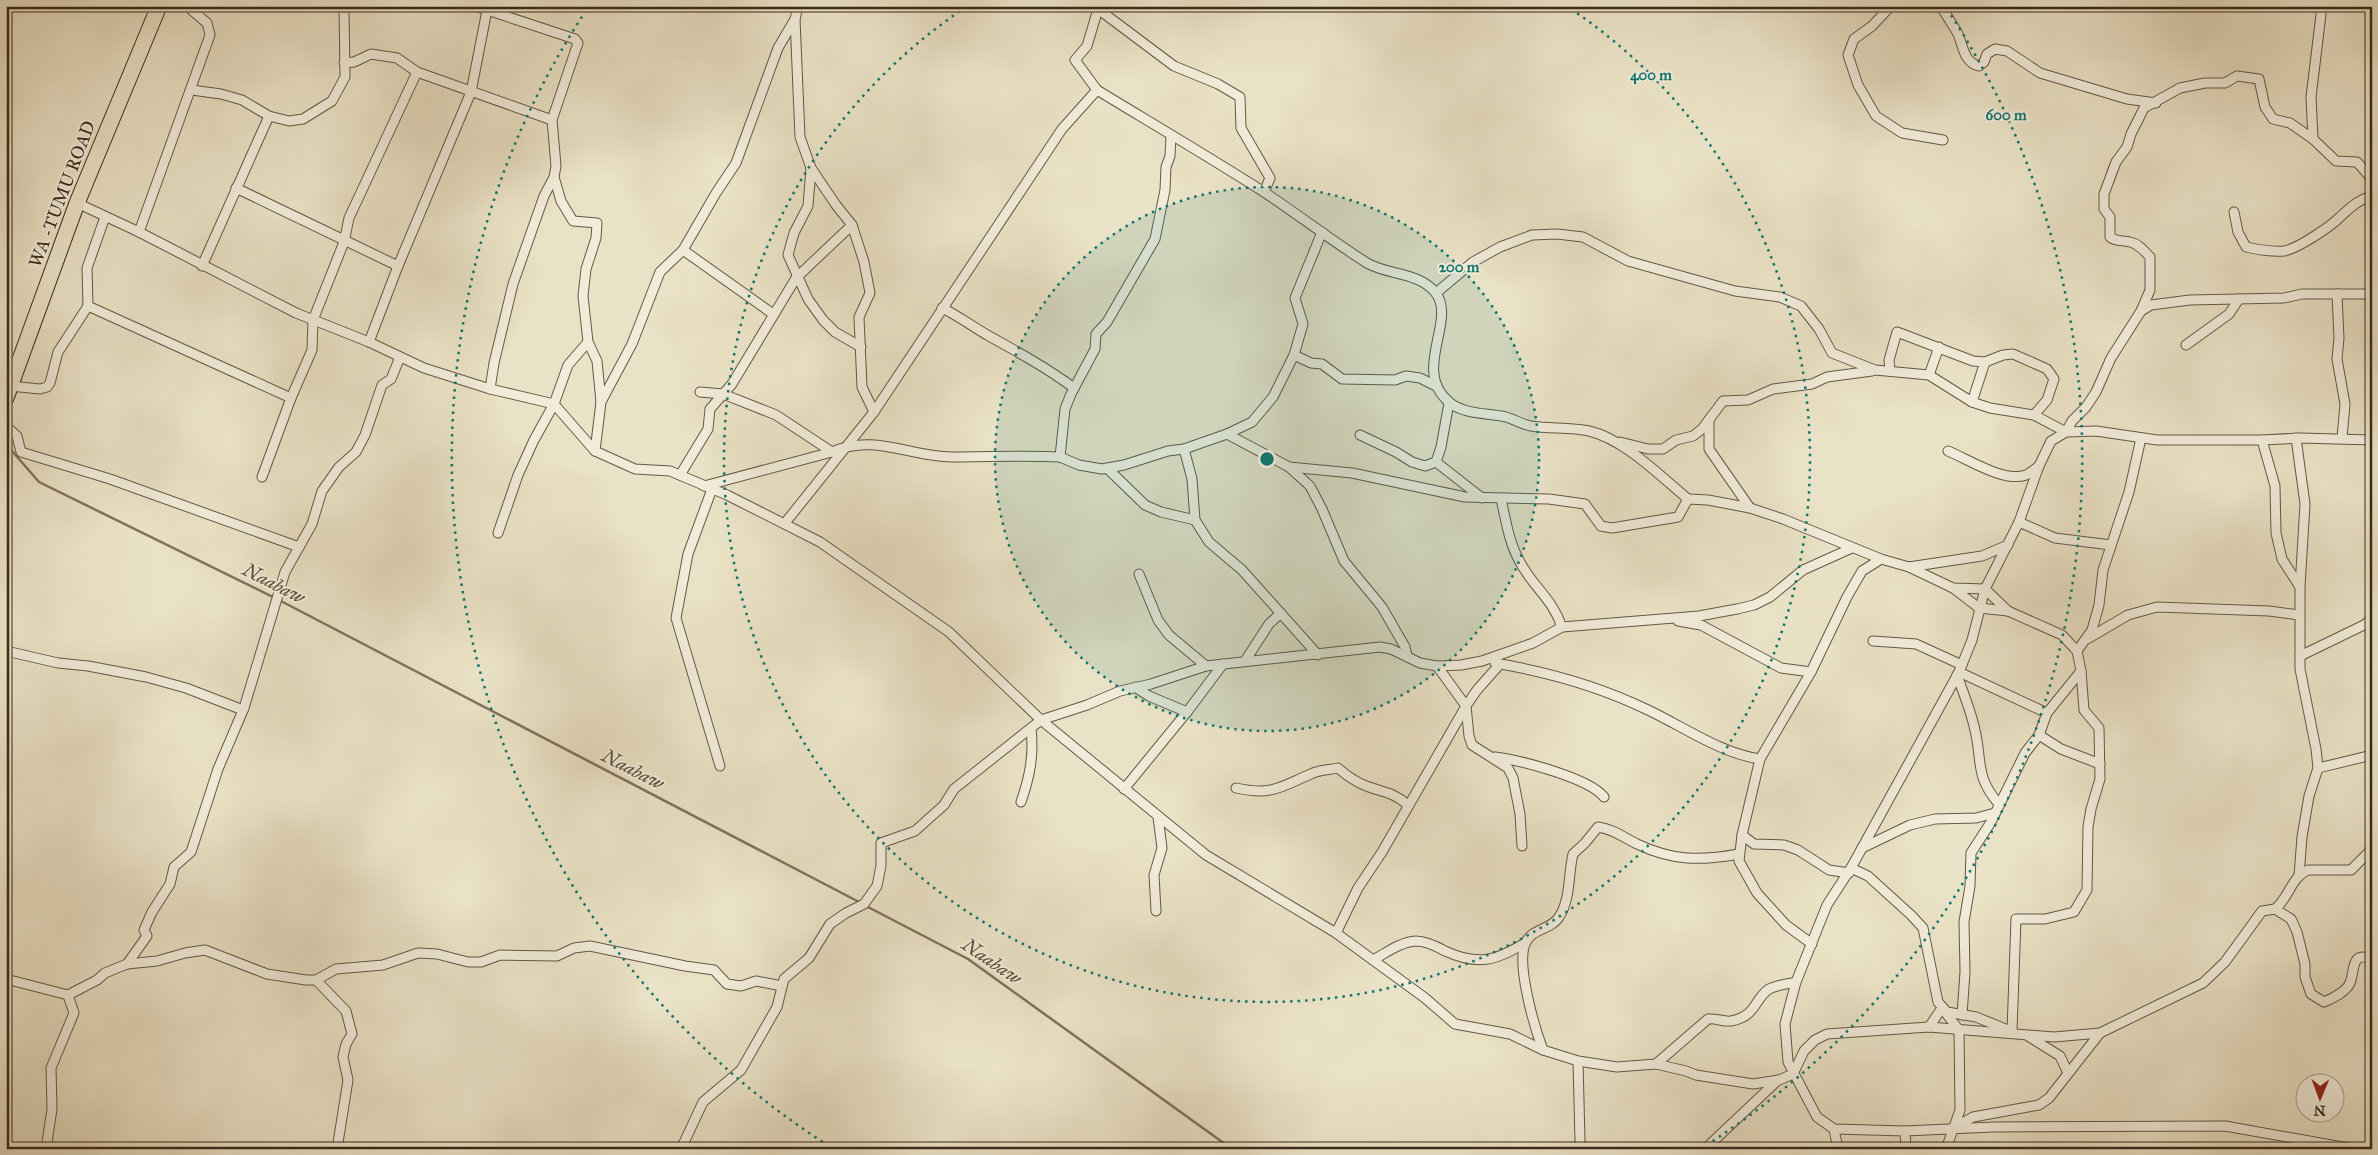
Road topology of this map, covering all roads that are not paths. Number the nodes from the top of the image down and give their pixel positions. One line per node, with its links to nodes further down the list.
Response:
1 (159, 6): 29 (highway, WA -TUMU ROAD)
2 (187, 6): 14 (street)
3 (344, 6): 12 (street)
4 (475, 6): 10 (street)
5 (798, 6): 11 (street)
6 (1891, 6): 22 (street)
7 (1941, 6): 17 (street)
8 (2322, 6): 21 (street)
9 (1096, 8): 15 (street); 27 (street)
10 (487, 10): 16 (street); 19 (street)
11 (795, 19): 23 (street); 36 (street)
12 (344, 63): 13 (street); 18 (street)
13 (417, 72): 16 (street); 35 (street)
14 (192, 90): 18 (street); 33 (street)
15 (1097, 90): 20 (street); 45 (street)
16 (471, 92): 19 (street); 38 (street)
17 (2156, 103): 21 (street); 46 (street)
18 (269, 116): 26 (street)
19 (552, 120): 24 (street)
20 (1171, 135): 27 (street); 61 (street)
21 (2313, 139): 25 (street)
22 (1942, 140)
23 (811, 168): 32 (street); 39 (street)
24 (554, 177): 50 (street); 62 (street)
25 (2372, 179)
26 (236, 188): 35 (street); 37 (street)
27 (1264, 192): 34 (street)
28 (2372, 196): 30 (street)
29 (77, 203): 31 (street); 63 (highway, WA -TUMU ROAD)
30 (2234, 212)
31 (105, 217): 33 (street); 44 (street)
32 (852, 225): 39 (street); 52 (street)
33 (140, 232): 37 (street)
34 (1322, 232): 40 (street); 54 (street)
35 (344, 242): 38 (street); 48 (street)
36 (683, 250): 47 (street); 67 (street)
37 (202, 266): 48 (street)
38 (398, 266): 49 (street)
39 (798, 276): 47 (street); 52 (street)
40 (1436, 293): 57 (street); 60 (street)
41 (2337, 294): 42 (street); 43 (street); 80 (street)
42 (2372, 294)
43 (2239, 299): 46 (street); 51 (street)
44 (88, 306): 63 (street); 66 (street)
45 (942, 308): 61 (street); 71 (street)
46 (2141, 311): 75 (street)
47 (774, 314): 65 (street)
48 (313, 320): 49 (street); 66 (street)
49 (369, 342): 55 (street)
50 (588, 342): 67 (street); 70 (street)
51 (2186, 345)
52 (861, 346): 71 (street)
53 (1939, 347): 56 (street); 58 (street); 59 (street)
54 (1294, 355): 60 (street); 76 (street)
55 (400, 356): 62 (street); 107 (street)
56 (1985, 362): 68 (street); 72 (street)
57 (1875, 370): 58 (street); 73 (street)
58 (1890, 371): 59 (street)
59 (1929, 375): 68 (street)
60 (1436, 386): 69 (street)
61 (1074, 388): 89 (street)
62 (490, 389): 70 (street)
63 (8, 392)
64 (700, 392): 65 (street)
65 (723, 394): 88 (street); 94 (street)
66 (291, 398): 95 (street)
67 (601, 402): 86 (street)
68 (1972, 402): 72 (street)
69 (1449, 403): 83 (street); 90 (street)
70 (554, 404): 86 (street); 104 (street)
71 (874, 412): 84 (street)
72 (2034, 415): 75 (street)
73 (1709, 420): 83 (street); 100 (street)
74 (6, 426): 107 (street)
75 (2066, 432): 78 (street); 91 (street)
76 (1227, 434): 85 (street); 92 (street)
77 (1360, 435): 90 (street)
78 (2141, 438): 81 (street); 106 (street)
79 (2296, 438): 80 (street); 81 (street); 112 (street)
80 (2342, 438): 82 (street)
81 (2262, 440): 112 (street)
82 (2372, 440)
83 (1617, 442): 99 (street)
84 (846, 445): 88 (street); 89 (street); 103 (street)
85 (1184, 449): 93 (street); 101 (street)
86 (595, 451): 94 (street)
87 (1948, 451): 91 (street)
88 (832, 452): 96 (street)
89 (1060, 457): 93 (street)
90 (1436, 462): 97 (street)
91 (2039, 466): 102 (street)
92 (1289, 467): 97 (street); 127 (street)
93 (1108, 468): 101 (street)
94 (680, 475): 96 (street)
95 (262, 477)
96 (708, 488): 103 (street); 150 (street)
97 (1482, 498): 98 (street)
98 (1501, 499): 99 (street); 121 (street)
99 (1688, 499): 100 (street)
100 (1750, 508): 108 (street)
101 (1195, 520): 117 (street)
102 (2019, 522): 105 (street); 106 (street)
103 (785, 523): 143 (street)
104 (498, 533)
105 (2008, 545): 110 (street); 114 (street)
106 (2111, 545): 122 (street)
107 (298, 547): 140 (street)
108 (1852, 548): 109 (street); 119 (street)
109 (1882, 559): 110 (street); 137 (street)
110 (1909, 567): 113 (street)
111 (1139, 574): 133 (street)
112 (2300, 587): 118 (street)
113 (1953, 588): 114 (street); 115 (street)
114 (1985, 590): 115 (street); 116 (street)
115 (1979, 608): 116 (street); 135 (street)
116 (2008, 611): 125 (street)
117 (1281, 613): 126 (street); 129 (street)
118 (2299, 615): 122 (street); 128 (street)
119 (1666, 620): 121 (street); 137 (street)
120 (2372, 620): 128 (street)
121 (1562, 627): 130 (street)
122 (2087, 639): 125 (street)
123 (1873, 642): 135 (street)
124 (6, 651): 140 (street)
125 (2077, 651): 136 (street)
126 (1318, 655): 127 (street); 129 (street)
127 (1407, 656): 134 (street)
128 (2300, 656): 151 (street)
129 (1245, 661): 131 (street)
130 (1482, 661): 132 (street); 134 (street)
131 (1223, 664): 133 (street); 141 (street)
132 (1500, 664): 139 (street); 148 (street)
133 (1206, 666): 138 (street)
134 (1437, 666): 139 (street)
135 (1960, 670): 142 (street); 157 (street); 161 (street)
136 (2082, 671): 142 (street); 149 (street)
137 (1811, 672): 148 (street)
138 (1135, 687): 141 (street); 143 (street)
139 (1466, 706): 147 (street); 156 (street)
140 (243, 710): 173 (street)
141 (1187, 712): 153 (street)
142 (2047, 713): 145 (street)
143 (1041, 720): 144 (street); 153 (street)
144 (1031, 728): 155 (street); 177 (street)
145 (2039, 734): 149 (street); 157 (street)
146 (2372, 755): 151 (street)
147 (1488, 756): 154 (street); 160 (street)
148 (1760, 758): 159 (street)
149 (2100, 764): 183 (street)
150 (720, 766)
151 (2318, 768): 165 (street)
152 (1236, 788): 156 (street)
153 (1124, 790): 158 (street)
154 (1604, 797)
155 (1021, 802)
156 (1408, 805): 168 (street)
157 (1997, 809): 161 (street); 180 (street)
158 (1158, 817): 167 (street); 168 (street)
159 (1742, 835): 163 (street); 164 (street)
160 (1522, 846)
161 (1862, 848): 164 (street)
162 (2372, 849): 165 (street)
163 (1739, 854): 169 (street); 170 (street)
164 (1850, 871): 170 (street); 179 (street)
165 (2299, 876): 166 (street)
166 (2275, 909): 171 (street); 184 (street)
167 (1156, 911)
168 (1336, 933): 172 (street)
169 (1525, 943): 172 (street); 186 (street)
170 (1812, 944): 176 (street)
171 (2372, 959)
172 (1373, 960): 186 (street)
173 (127, 964): 175 (street); 178 (street)
174 (6, 979): 178 (street)
175 (316, 980): 177 (street); 196 (street)
176 (1796, 982): 188 (street); 190 (street)
177 (782, 986): 197 (street)
178 (68, 995): 195 (street)
179 (1942, 1008): 180 (street); 181 (street); 182 (street)
180 (1962, 1015): 183 (street)
181 (1929, 1028): 182 (street); 190 (street)
182 (1959, 1030): 185 (street); 192 (street)
183 (2012, 1031): 185 (street)
184 (2100, 1033): 185 (street); 189 (street)
185 (2026, 1036): 189 (street)
186 (1543, 1050): 187 (street)
187 (1578, 1061): 188 (street); 198 (street)
188 (1656, 1064): 191 (street)
189 (2068, 1073): 192 (street)
190 (1793, 1074): 191 (street); 193 (street)
191 (1778, 1080): 199 (street)
192 (1953, 1128): 194 (street); 202 (street); 203 (street)
193 (1834, 1129): 194 (street); 200 (street)
194 (1905, 1131): 201 (street)
195 (46, 1149)
196 (337, 1149)
197 (681, 1149)
198 (1582, 1149)
199 (1705, 1149)
200 (1838, 1149)
201 (1906, 1149)
202 (1946, 1149)
203 (2354, 1149)

